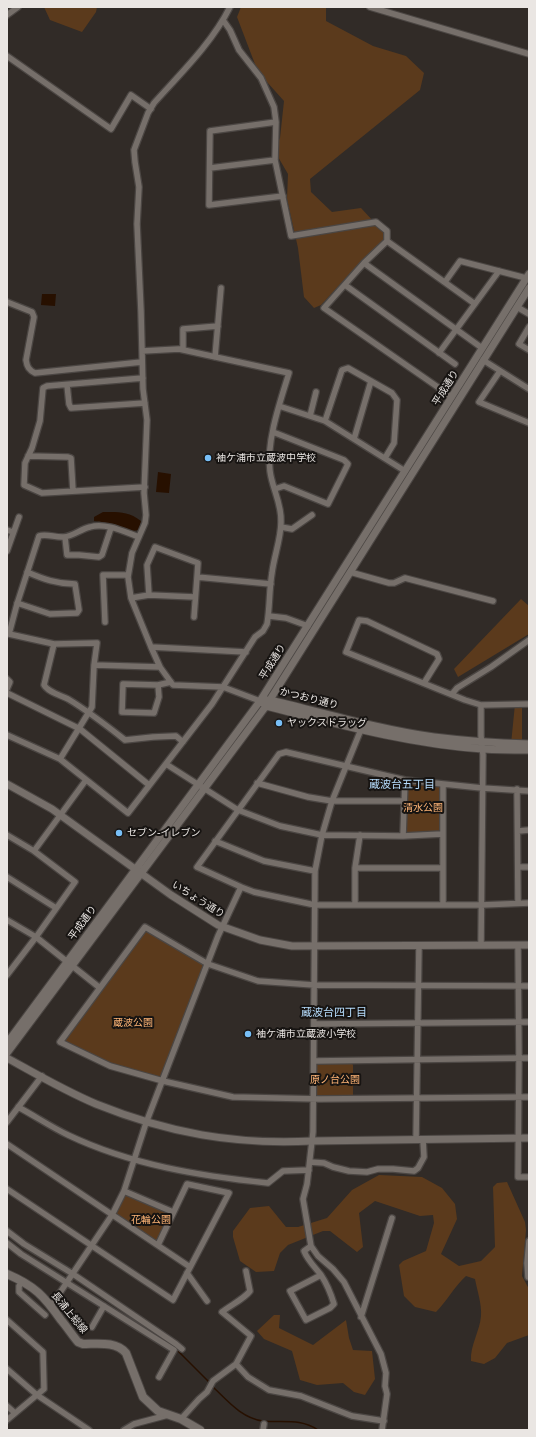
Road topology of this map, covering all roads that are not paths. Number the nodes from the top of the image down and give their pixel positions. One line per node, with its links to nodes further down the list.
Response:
1 (18, 7): 4 (street)
2 (230, 7): 5 (street)
3 (370, 7): 6 (street)
4 (7, 15)
5 (223, 20): 8 (street); 9 (street)
6 (529, 54)
7 (7, 56): 8 (street)
8 (151, 108): 31 (street)
9 (276, 122): 10 (street); 11 (street)
10 (275, 160): 11 (street); 12 (street)
11 (210, 168): 12 (street)
12 (283, 196): 13 (street)
13 (387, 241): 14 (street); 17 (street)
14 (364, 263): 18 (street); 27 (street)
15 (499, 271): 16 (street); 17 (street); 22 (street)
16 (528, 276): 28 (street, 平成通り)
17 (445, 282): 22 (street)
18 (345, 285): 32 (street); 43 (street)
19 (221, 288): 25 (street)
20 (529, 288): 23 (street, 平成通り)
21 (7, 302): 35 (street)
22 (475, 304): 27 (street)
23 (517, 307): 24 (street); 34 (street, 平成通り)
24 (529, 314)
25 (218, 326): 29 (street); 33 (street)
26 (529, 327): 30 (street)
27 (456, 329): 28 (street); 32 (street)
28 (482, 348): 43 (street, 平成通り)
29 (183, 350): 31 (street); 33 (street)
30 (529, 350)
31 (142, 351): 35 (street)
32 (439, 353): 36 (street)
33 (215, 357): 45 (street)
34 (484, 360): 37 (street); 66 (street, 平成通り)
35 (142, 362): 38 (street)
36 (455, 364)
37 (500, 371): 41 (street); 48 (street)
38 (143, 378): 40 (street); 44 (street)
39 (371, 381): 47 (street); 50 (street); 52 (street)
40 (67, 384): 44 (street); 51 (street)
41 (529, 389)
42 (316, 392): 46 (street)
43 (452, 397): 53 (street, 平成通り)
44 (145, 403): 54 (street)
45 (279, 406): 46 (street); 49 (street)
46 (310, 416): 47 (street)
47 (325, 421): 50 (street)
48 (529, 423)
49 (273, 432): 55 (street); 55 (street)
50 (354, 439): 52 (street)
51 (28, 456): 56 (street); 56 (street)
52 (385, 458): 53 (street)
53 (406, 471): 78 (street, 平成通り)
54 (145, 486): 56 (street); 63 (street)
55 (275, 488): 59 (street)
56 (73, 491)
57 (312, 515): 59 (street)
58 (19, 517): 61 (street)
59 (281, 527): 69 (street)
60 (111, 528): 62 (street); 62 (street); 63 (street)
61 (10, 531): 64 (street)
62 (65, 537): 65 (street)
63 (139, 537): 67 (street)
64 (7, 551)
65 (27, 572): 74 (street); 74 (street)
66 (350, 572): 73 (street); 93 (street, 平成通り)
67 (128, 575): 72 (street); 77 (street)
68 (197, 577): 69 (street); 70 (street); 71 (street)
69 (271, 584): 75 (street)
70 (149, 595): 71 (street); 72 (street)
71 (195, 597): 76 (street)
72 (131, 598): 81 (street)
73 (493, 601)
74 (17, 603): 80 (street)
75 (268, 616): 78 (street); 82 (street)
76 (194, 617)
77 (105, 622)
78 (308, 626): 93 (street, 平成通り)
79 (529, 640): 92 (street)
80 (54, 644): 83 (street); 96 (street)
81 (151, 647): 82 (street); 84 (street)
82 (246, 652): 89 (street)
83 (94, 665): 84 (street); 96 (street)
84 (160, 667): 86 (street)
85 (7, 679): 90 (street)
86 (171, 682): 88 (street); 89 (street)
87 (424, 683): 87 (street); 92 (street)
88 (158, 685): 88 (street)
89 (222, 687): 93 (street); 100 (street)
90 (7, 689)
91 (7, 693): 98 (street)
92 (452, 694): 95 (street)
93 (265, 702): 97 (street, かつおり通り); 113 (street, 平成通り)
94 (529, 704): 95 (street)
95 (481, 705): 102 (street)
96 (89, 712): 98 (street); 100 (street)
97 (362, 727): 102 (street, かつおり通り); 106 (street)
98 (80, 729): 104 (street); 112 (street)
99 (7, 734): 104 (street)
100 (183, 742): 105 (street)
101 (529, 744): 102 (street, かつおり通り)
102 (482, 746): 103 (street, かつおり通り); 114 (street)
103 (529, 750)
104 (60, 759): 107 (street)
105 (166, 764): 112 (street); 113 (street)
106 (346, 766): 108 (street); 109 (street); 117 (street)
107 (86, 780): 112 (street); 120 (street)
108 (406, 780): 111 (street); 118 (street)
109 (257, 783): 117 (street); 119 (street)
110 (7, 784): 120 (street, いちょう通り)
111 (443, 784): 114 (street); 124 (street)
112 (149, 785)
113 (201, 786): 119 (street); 135 (street, 平成通り)
114 (482, 788): 115 (street); 143 (street)
115 (518, 790): 116 (street); 122 (street)
116 (529, 791)
117 (332, 801): 118 (street); 125 (street)
118 (404, 801): 127 (street)
119 (238, 810): 125 (street); 128 (street)
120 (60, 815): 129 (street); 135 (street, いちょう通り)
121 (529, 830): 122 (street)
122 (518, 831): 130 (street)
123 (7, 834): 129 (street)
124 (442, 834): 127 (street); 133 (street)
125 (322, 835): 126 (street); 134 (street)
126 (360, 835): 127 (street); 132 (street)
127 (403, 836)
128 (215, 841): 134 (street); 137 (street)
129 (34, 851): 144 (street)
130 (518, 867): 131 (street); 138 (street)
131 (529, 867)
132 (355, 868): 133 (street); 141 (street)
133 (442, 868): 142 (street)
134 (315, 870): 140 (street)
135 (138, 871): 146 (street, いちょう通り); 153 (street, 平成通り)
136 (7, 877): 144 (street)
137 (241, 887): 140 (street); 146 (street)
138 (518, 903): 139 (street); 143 (street)
139 (529, 903)
140 (315, 905): 141 (street); 151 (street)
141 (354, 905): 142 (street)
142 (443, 905): 143 (street)
143 (481, 905): 148 (street)
144 (56, 908): 147 (street)
145 (7, 920): 147 (street)
146 (222, 927): 151 (street, いちょう通り); 154 (street)
147 (36, 937): 153 (street); 155 (street)
148 (481, 945): 149 (street, いちょう通り); 152 (street, いちょう通り)
149 (518, 945): 150 (street, いちょう通り); 159 (street)
150 (529, 945)
151 (315, 946): 152 (street, いちょう通り); 157 (street)
152 (419, 946): 158 (street)
153 (69, 964): 161 (street); 166 (street, 平成通り); 167 (street, 平成通り)
154 (208, 964): 157 (street); 161 (street); 174 (street)
155 (10, 966): 156 (street)
156 (7, 975)
157 (314, 985): 158 (street); 165 (street)
158 (419, 985): 159 (street); 164 (street)
159 (518, 986): 160 (street); 162 (street)
160 (529, 986)
161 (100, 988): 174 (street)
162 (518, 1022): 163 (street); 164 (street); 170 (street)
163 (529, 1022)
164 (418, 1023): 165 (street); 172 (street)
165 (314, 1024): 171 (street)
166 (7, 1043)
167 (7, 1052)
168 (7, 1058): 173 (street)
169 (529, 1058): 170 (street)
170 (519, 1059): 172 (street); 175 (street)
171 (314, 1060): 172 (street); 178 (street)
172 (418, 1060): 177 (street)
173 (42, 1076): 179 (street); 181 (street)
174 (163, 1081): 178 (street); 181 (street)
175 (519, 1097): 176 (street); 177 (street); 183 (street)
176 (529, 1097)
177 (416, 1098): 178 (street); 184 (street)
178 (314, 1099): 185 (street)
179 (18, 1107): 180 (street); 187 (street)
180 (7, 1122)
181 (146, 1123): 185 (street); 187 (street)
182 (529, 1138): 183 (street)
183 (518, 1139): 184 (street); 190 (street)
184 (420, 1140): 185 (street); 188 (street)
185 (312, 1141): 188 (street)
186 (7, 1144): 194 (street)
187 (134, 1160): 189 (street); 192 (street)
188 (310, 1162): 189 (street)
189 (309, 1170): 201 (street)
190 (529, 1177)
191 (7, 1189): 200 (street)
192 (124, 1191): 193 (street); 194 (street)
193 (173, 1212): 199 (street); 202 (street)
194 (112, 1215): 199 (street); 200 (street)
195 (392, 1218): 215 (street)
196 (7, 1231): 205 (street)
197 (529, 1241): 207 (street)
198 (7, 1243): 209 (street)
199 (158, 1245): 202 (street)
200 (92, 1246): 202 (street); 205 (street)
201 (311, 1246): 206 (street); 215 (street)
202 (189, 1270): 210 (street)
203 (246, 1271): 219 (street)
204 (7, 1274): 208 (main road, 長浦上総線)
205 (73, 1274): 209 (street); 218 (street)
206 (321, 1275): 206 (street)
207 (528, 1277)
208 (23, 1281): 211 (main road, 長浦上総線); 213 (street)
209 (67, 1282): 211 (street); 212 (street)
210 (206, 1301)
211 (48, 1302): 213 (street); 225 (main road, 長浦上総線)
212 (104, 1306): 217 (street); 221 (street)
213 (36, 1307): 214 (street)
214 (45, 1315)
215 (361, 1316): 228 (street)
216 (7, 1320): 222 (street)
217 (92, 1327)
218 (182, 1349)
219 (236, 1364): 226 (street); 228 (street)
220 (7, 1369): 222 (street)
221 (159, 1377)
222 (37, 1395): 224 (street); 229 (street)
223 (7, 1406): 224 (street)
224 (15, 1413): 227 (street)
225 (168, 1415): 226 (main road, 長浦上総線); 230 (street)
226 (181, 1419): 231 (main road, 長浦上総線)
227 (7, 1420)
228 (384, 1421): 232 (street)
229 (88, 1430)
230 (124, 1430)
231 (200, 1430)
232 (382, 1430)

